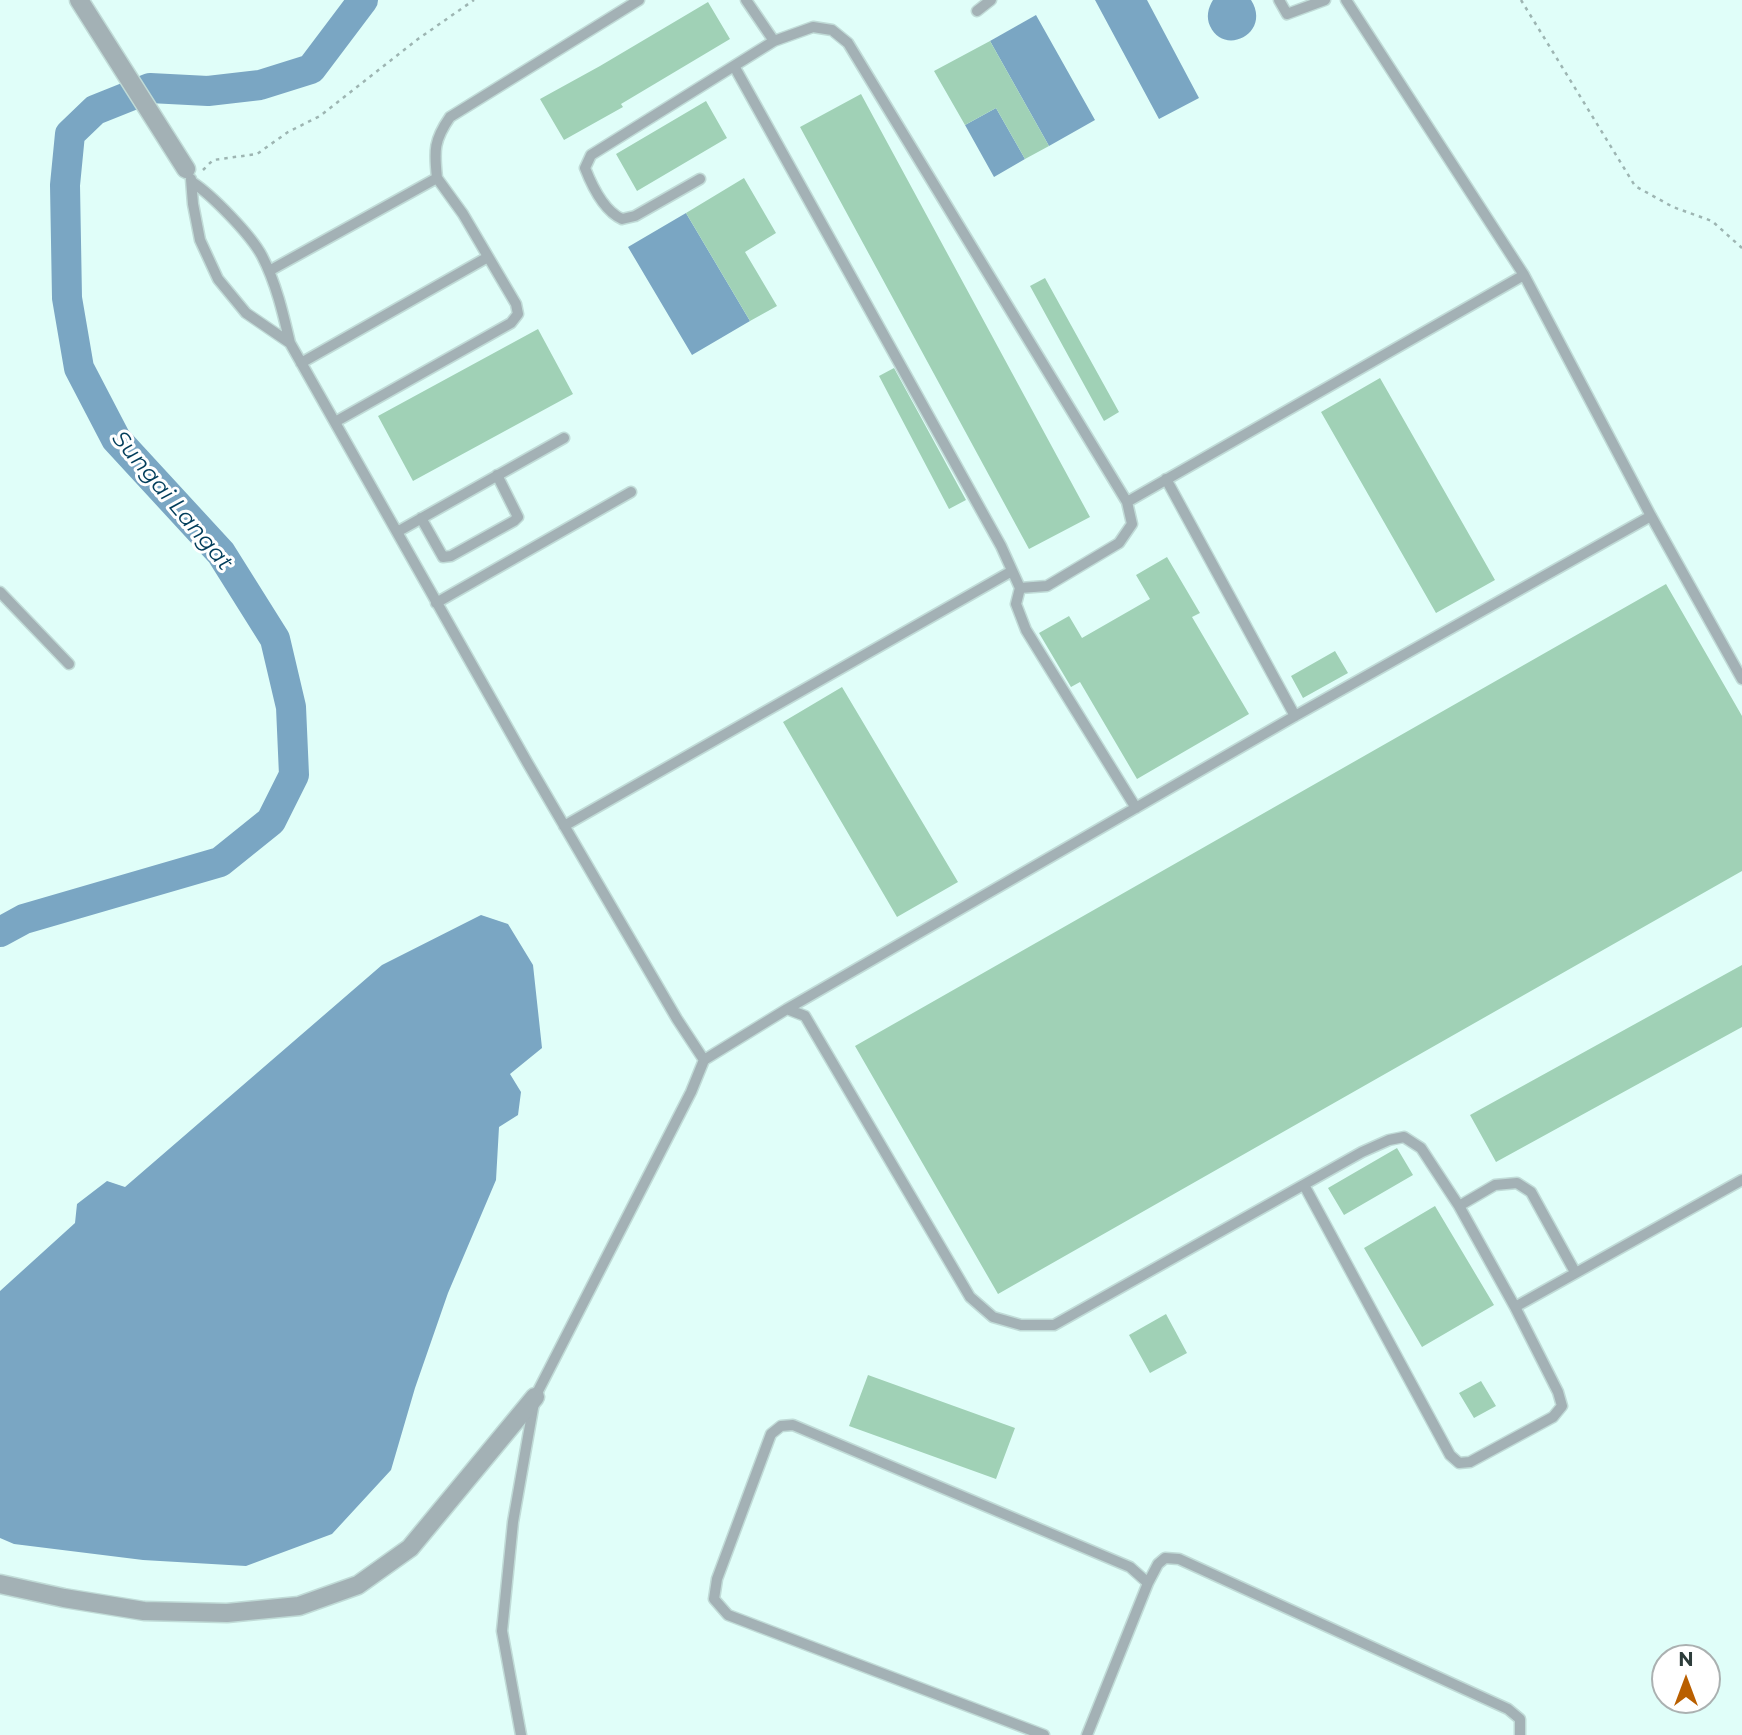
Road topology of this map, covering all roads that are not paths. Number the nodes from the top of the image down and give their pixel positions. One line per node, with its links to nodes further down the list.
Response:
1 (79, 0): 11 (street)
2 (639, 0): 12 (lane)
3 (746, 0): 9 (lane)
4 (991, 0): 8 (lane)
5 (1279, 0): 6 (lane)
6 (1325, 0)
7 (1346, 0): 16 (lane)
8 (977, 10)
9 (774, 41): 10 (lane); 24 (lane)
10 (734, 66): 13 (lane); 28 (lane)
11 (189, 175): 15 (lane); 17 (lane)
12 (437, 177): 14 (lane); 15 (lane)
13 (700, 179)
14 (488, 257): 18 (lane); 19 (lane)
15 (268, 271): 17 (lane)
16 (1524, 275): 22 (lane); 25 (lane)
17 (290, 343): 18 (lane)
18 (301, 363): 19 (lane)
19 (335, 422): 27 (lane)
20 (564, 438): 21 (lane)
21 (497, 475): 26 (lane); 26 (lane)
22 (1166, 479): 24 (lane); 34 (lane)
23 (631, 492): 31 (lane)
24 (1127, 502): 29 (lane)
25 (1651, 516): 33 (lane); 34 (lane)
26 (421, 519): 27 (lane)
27 (397, 532): 31 (lane)
28 (1012, 571): 29 (lane); 36 (lane)
29 (1020, 587): 35 (lane)
30 (0, 592): 32 (lane)
31 (436, 603): 36 (lane)
32 (69, 664)
33 (1742, 678)
34 (1295, 716): 35 (lane)
35 (1136, 808): 37 (lane)
36 (564, 825): 38 (lane)
37 (787, 1009): 38 (lane); 40 (lane)
38 (704, 1060): 44 (lane)
39 (1742, 1180): 42 (lane)
40 (1304, 1185): 41 (lane); 43 (lane)
41 (1459, 1206): 42 (lane); 43 (lane)
42 (1575, 1272): 43 (lane)
43 (1515, 1307)
44 (535, 1397): 46 (street); 47 (lane)
45 (1148, 1583): 48 (lane); 49 (lane); 50 (lane)
46 (0, 1584)
47 (521, 1735)
48 (1044, 1735)
49 (1087, 1735)
50 (1520, 1735)

